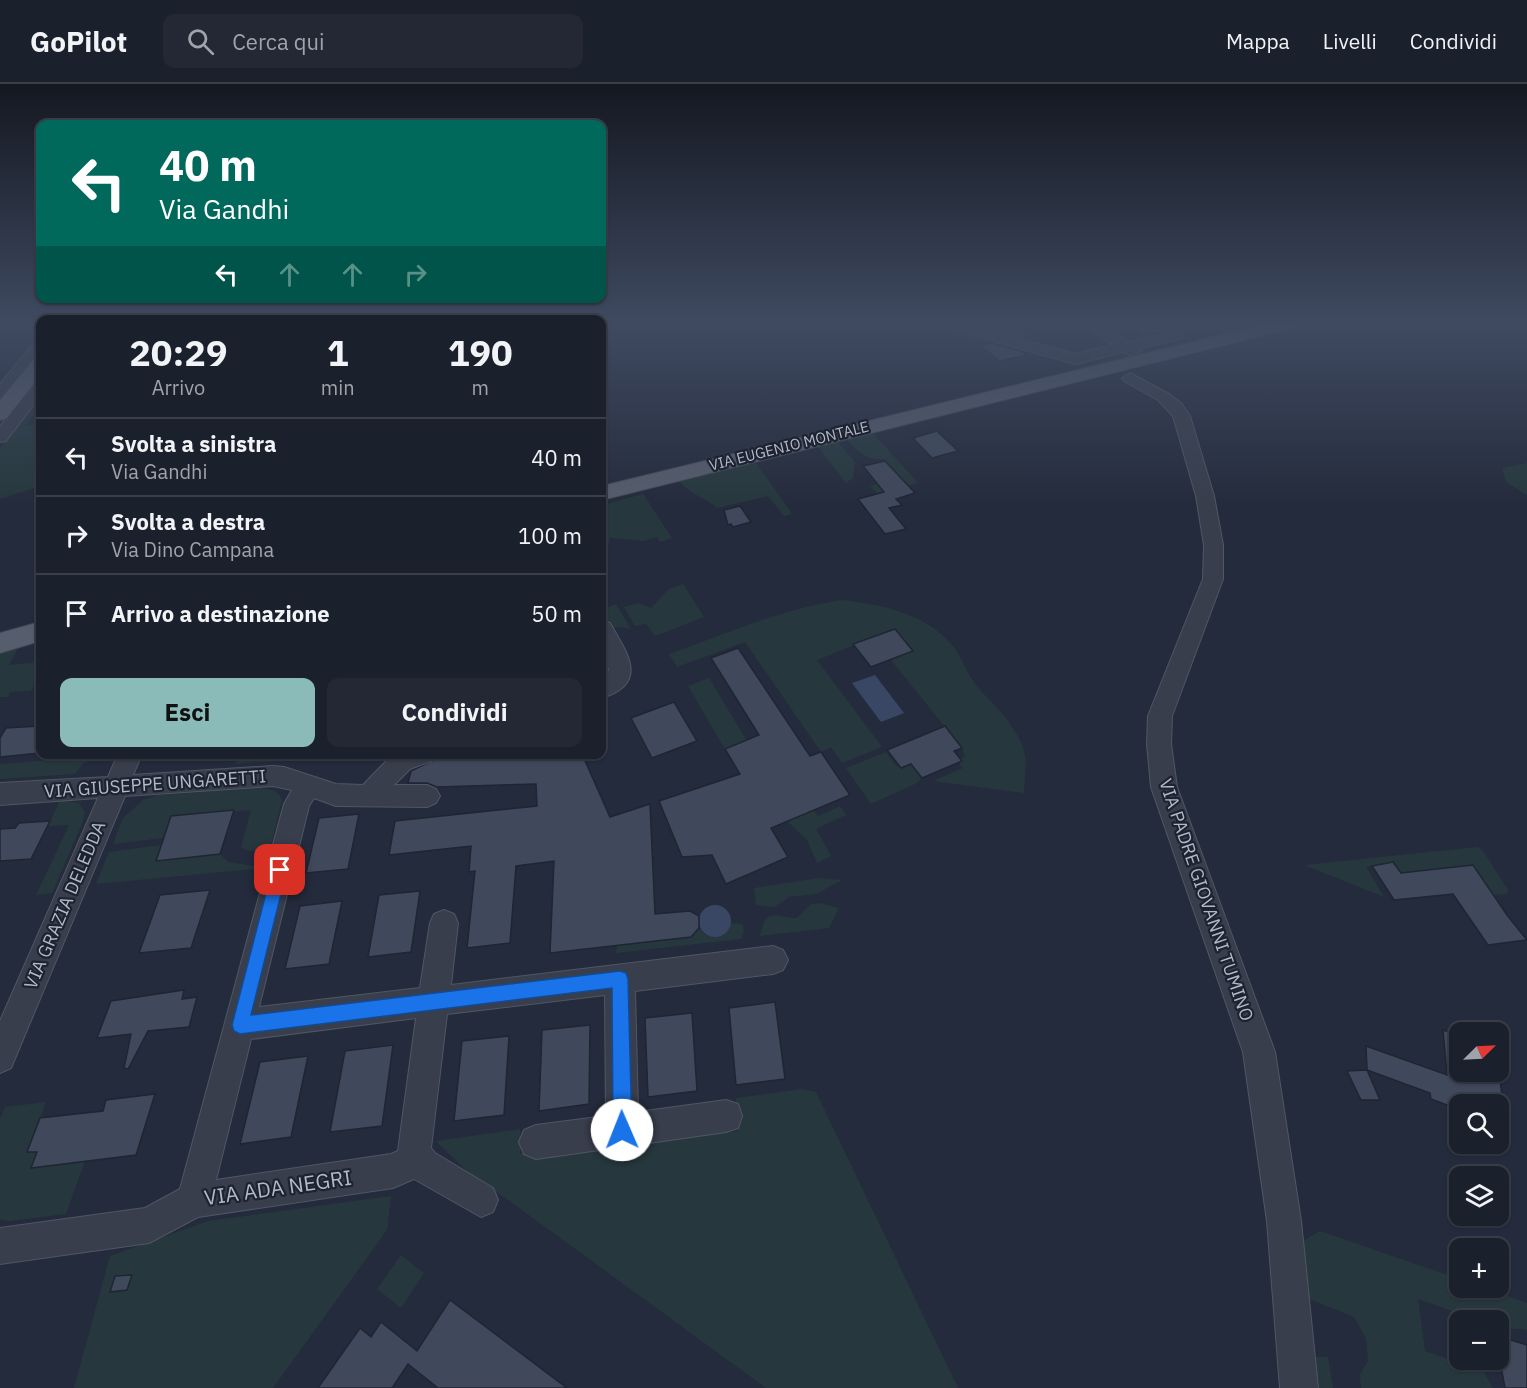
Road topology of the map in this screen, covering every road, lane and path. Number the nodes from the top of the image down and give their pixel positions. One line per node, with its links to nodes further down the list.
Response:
1 (24, 384): 5 (main road)
2 (1069, 384): 7 (main road, VIA EUGENIO MONTALE)
3 (1152, 384): 34 (street, VIA PADRE GIOVANNI TUMINO)
4 (36, 391): 6 (street)
5 (0, 414)
6 (0, 437)
7 (606, 491)
8 (36, 631): 10 (main road)
9 (36, 632): 12 (main road)
10 (0, 634)
11 (606, 636): 13 (street)
12 (0, 643)
13 (606, 688)
14 (128, 759): 17 (street, VIA GRAZIA DELEDDA)
15 (411, 759): 19 (street)
16 (308, 786): 17 (street, VIA GIUSEPPE UNGARETTI); 19 (street, VIA GIUSEPPE UNGARETTI); 25 (street)
17 (115, 787): 18 (street, VIA GIUSEPPE UNGARETTI); 26 (street, VIA GRAZIA DELEDDA)
18 (0, 794)
19 (370, 794): 20 (street, VIA GIUSEPPE UNGARETTI)
20 (427, 796)
21 (444, 923): 24 (street)
22 (773, 960): 23 (street)
23 (620, 979): 24 (street); 28 (street)
24 (434, 1003): 25 (street); 30 (street)
25 (240, 1025): 31 (street)
26 (0, 1057)
27 (726, 1116): 28 (street)
28 (622, 1130): 29 (street)
29 (536, 1142)
30 (417, 1160): 31 (street, VIA ADA NEGRI); 32 (street)
31 (194, 1200): 33 (street, VIA ADA NEGRI)
32 (481, 1200)
33 (0, 1246)
34 (1299, 1388)

